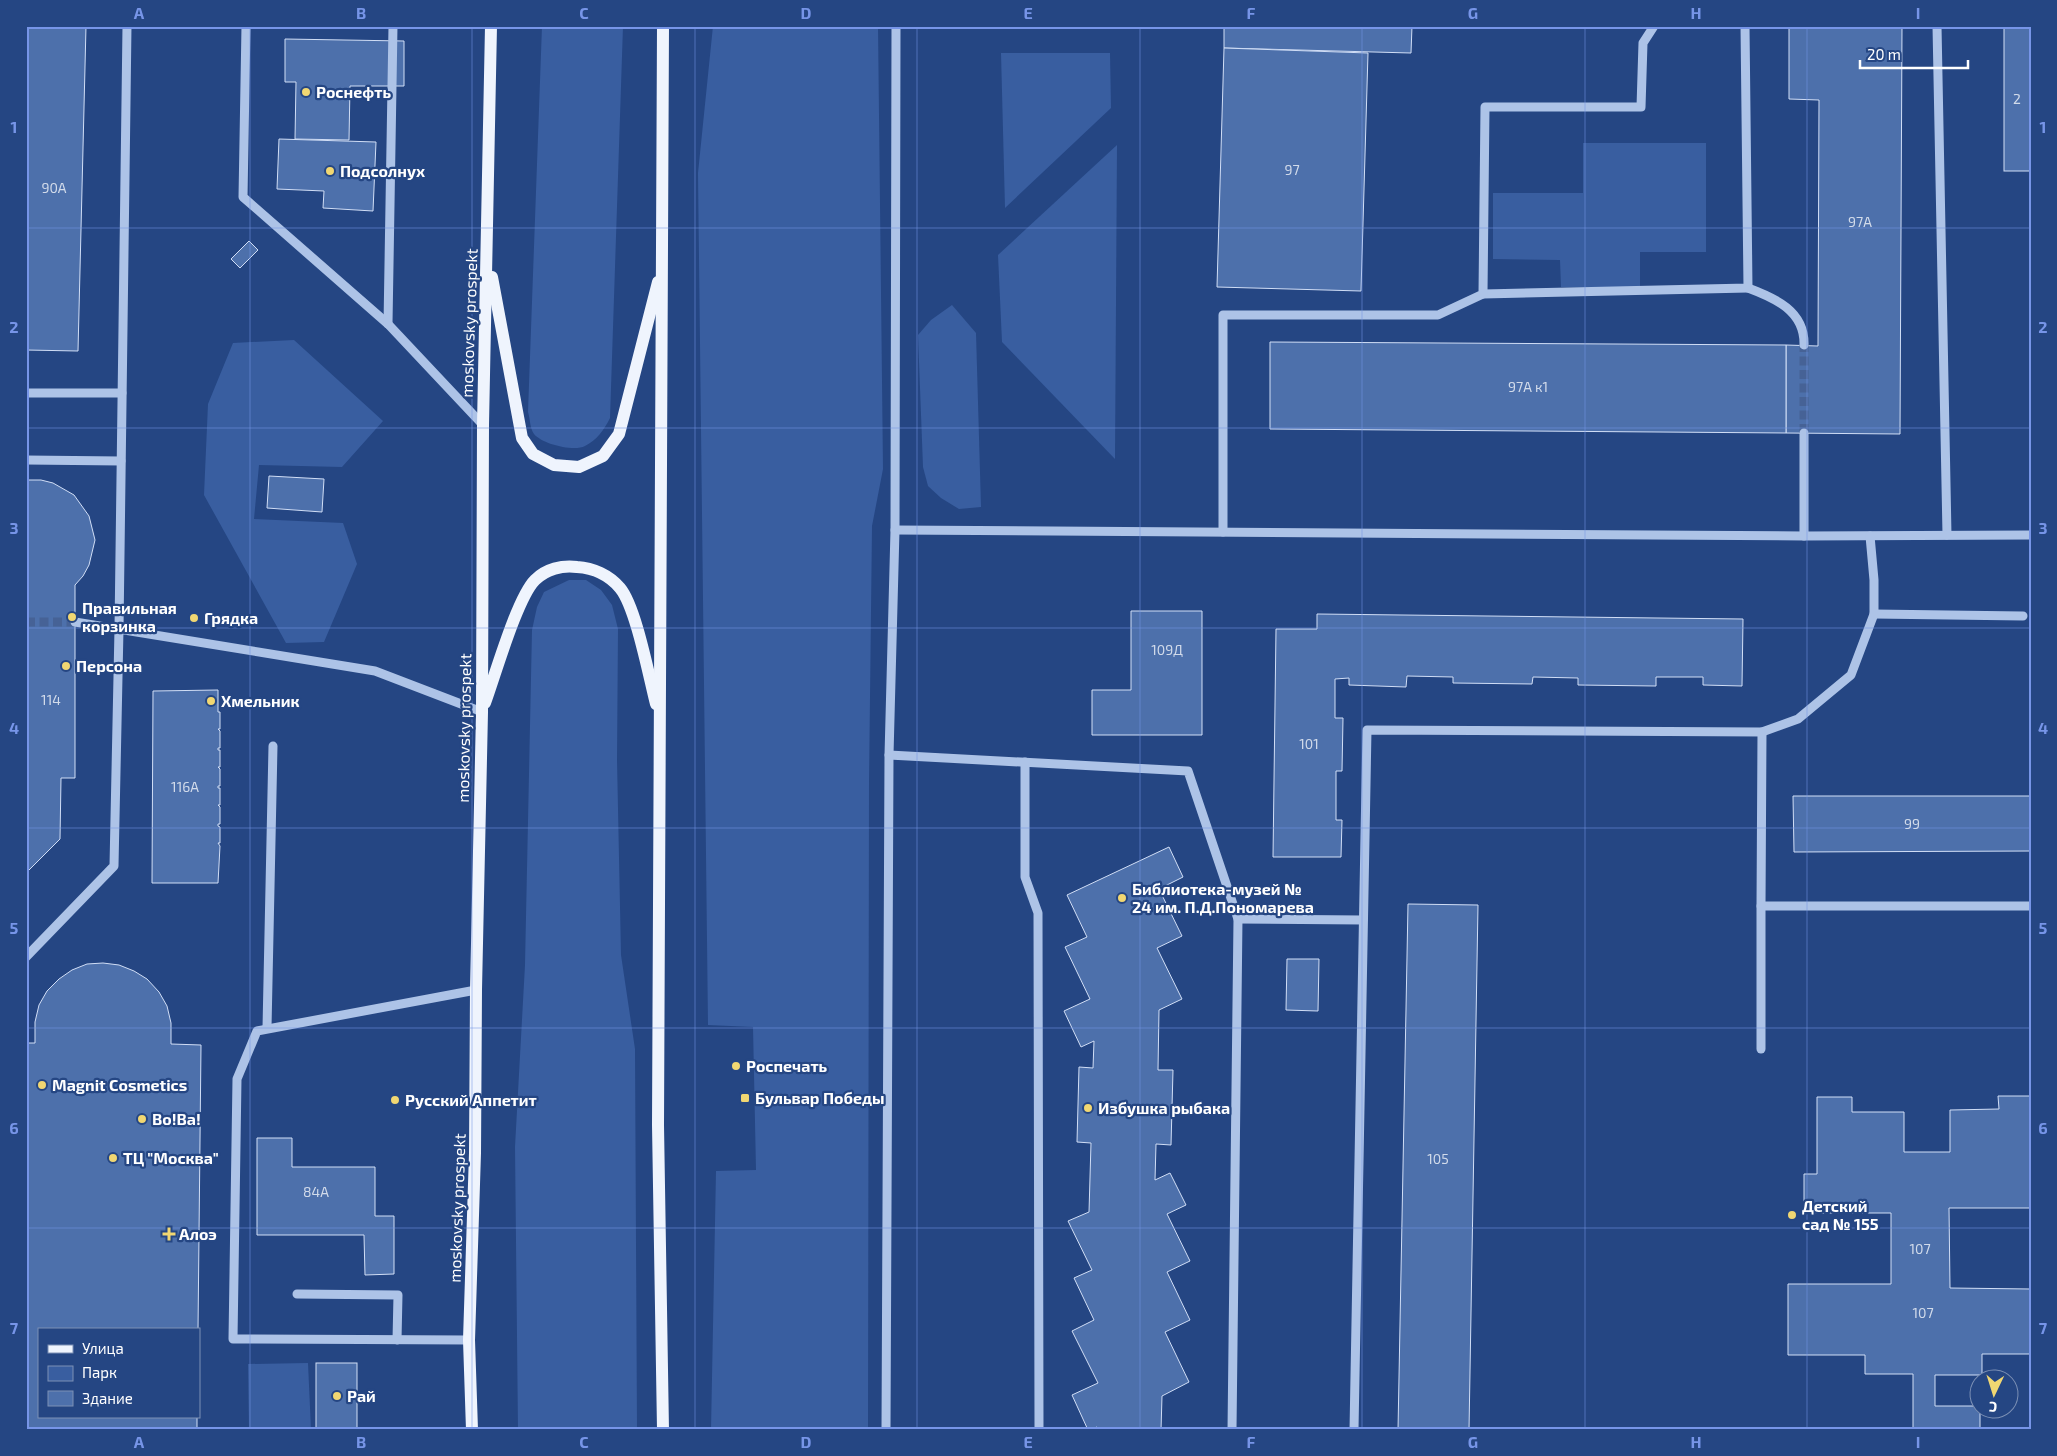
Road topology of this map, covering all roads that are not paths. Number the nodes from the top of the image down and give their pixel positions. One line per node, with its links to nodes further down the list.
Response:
1 (127, 26): 17 (street)
2 (246, 26): 14 (street)
3 (393, 26): 14 (street)
4 (491, 26): 10 (main road, moskovsky prospekt)
5 (663, 26): 11 (main road)
6 (896, 26): 22 (street)
7 (1654, 26): 13 (street)
8 (1745, 26): 12 (street)
9 (1937, 26): 24 (street)
10 (488, 252): 11 (main road); 18 (main road, moskovsky prospekt)
11 (663, 262): 33 (main road)
12 (1748, 288): 13 (street); 15 (street)
13 (1484, 294): 23 (street)
14 (388, 324): 18 (street)
15 (1804, 345)
16 (26, 393): 17 (street)
17 (122, 393): 21 (street)
18 (483, 425): 32 (main road, moskovsky prospekt)
19 (1804, 433): 26 (street)
20 (26, 460): 21 (street)
21 (121, 461): 31 (street)
22 (895, 530): 23 (street); 36 (street)
23 (1223, 532): 26 (street)
24 (1947, 535): 25 (street); 27 (street)
25 (2031, 535)
26 (1804, 536): 27 (street)
27 (1870, 536): 28 (street)
28 (1874, 614): 29 (street); 34 (street)
29 (2023, 616)
30 (75, 622): 31 (street)
31 (119, 629): 32 (street); 42 (street)
32 (482, 712): 33 (main road); 43 (main road, moskovsky prospekt)
33 (660, 721): 50 (main road)
34 (1762, 732): 38 (street); 41 (street)
35 (273, 746): 44 (street)
36 (889, 755): 37 (street); 51 (street)
37 (1025, 762): 40 (street); 52 (street)
38 (1761, 906): 39 (street); 45 (street)
39 (2031, 906)
40 (1238, 919): 41 (street); 53 (street)
41 (1363, 920): 54 (street)
42 (26, 957)
43 (476, 990): 44 (street); 48 (main road, moskovsky prospekt)
44 (267, 1028): 47 (street)
45 (1761, 1049)
46 (297, 1294): 47 (street)
47 (398, 1340): 48 (street)
48 (469, 1340): 49 (main road, moskovsky prospekt)
49 (472, 1430)
50 (663, 1430)
51 (886, 1430)
52 (1039, 1430)
53 (1232, 1430)
54 (1354, 1430)

